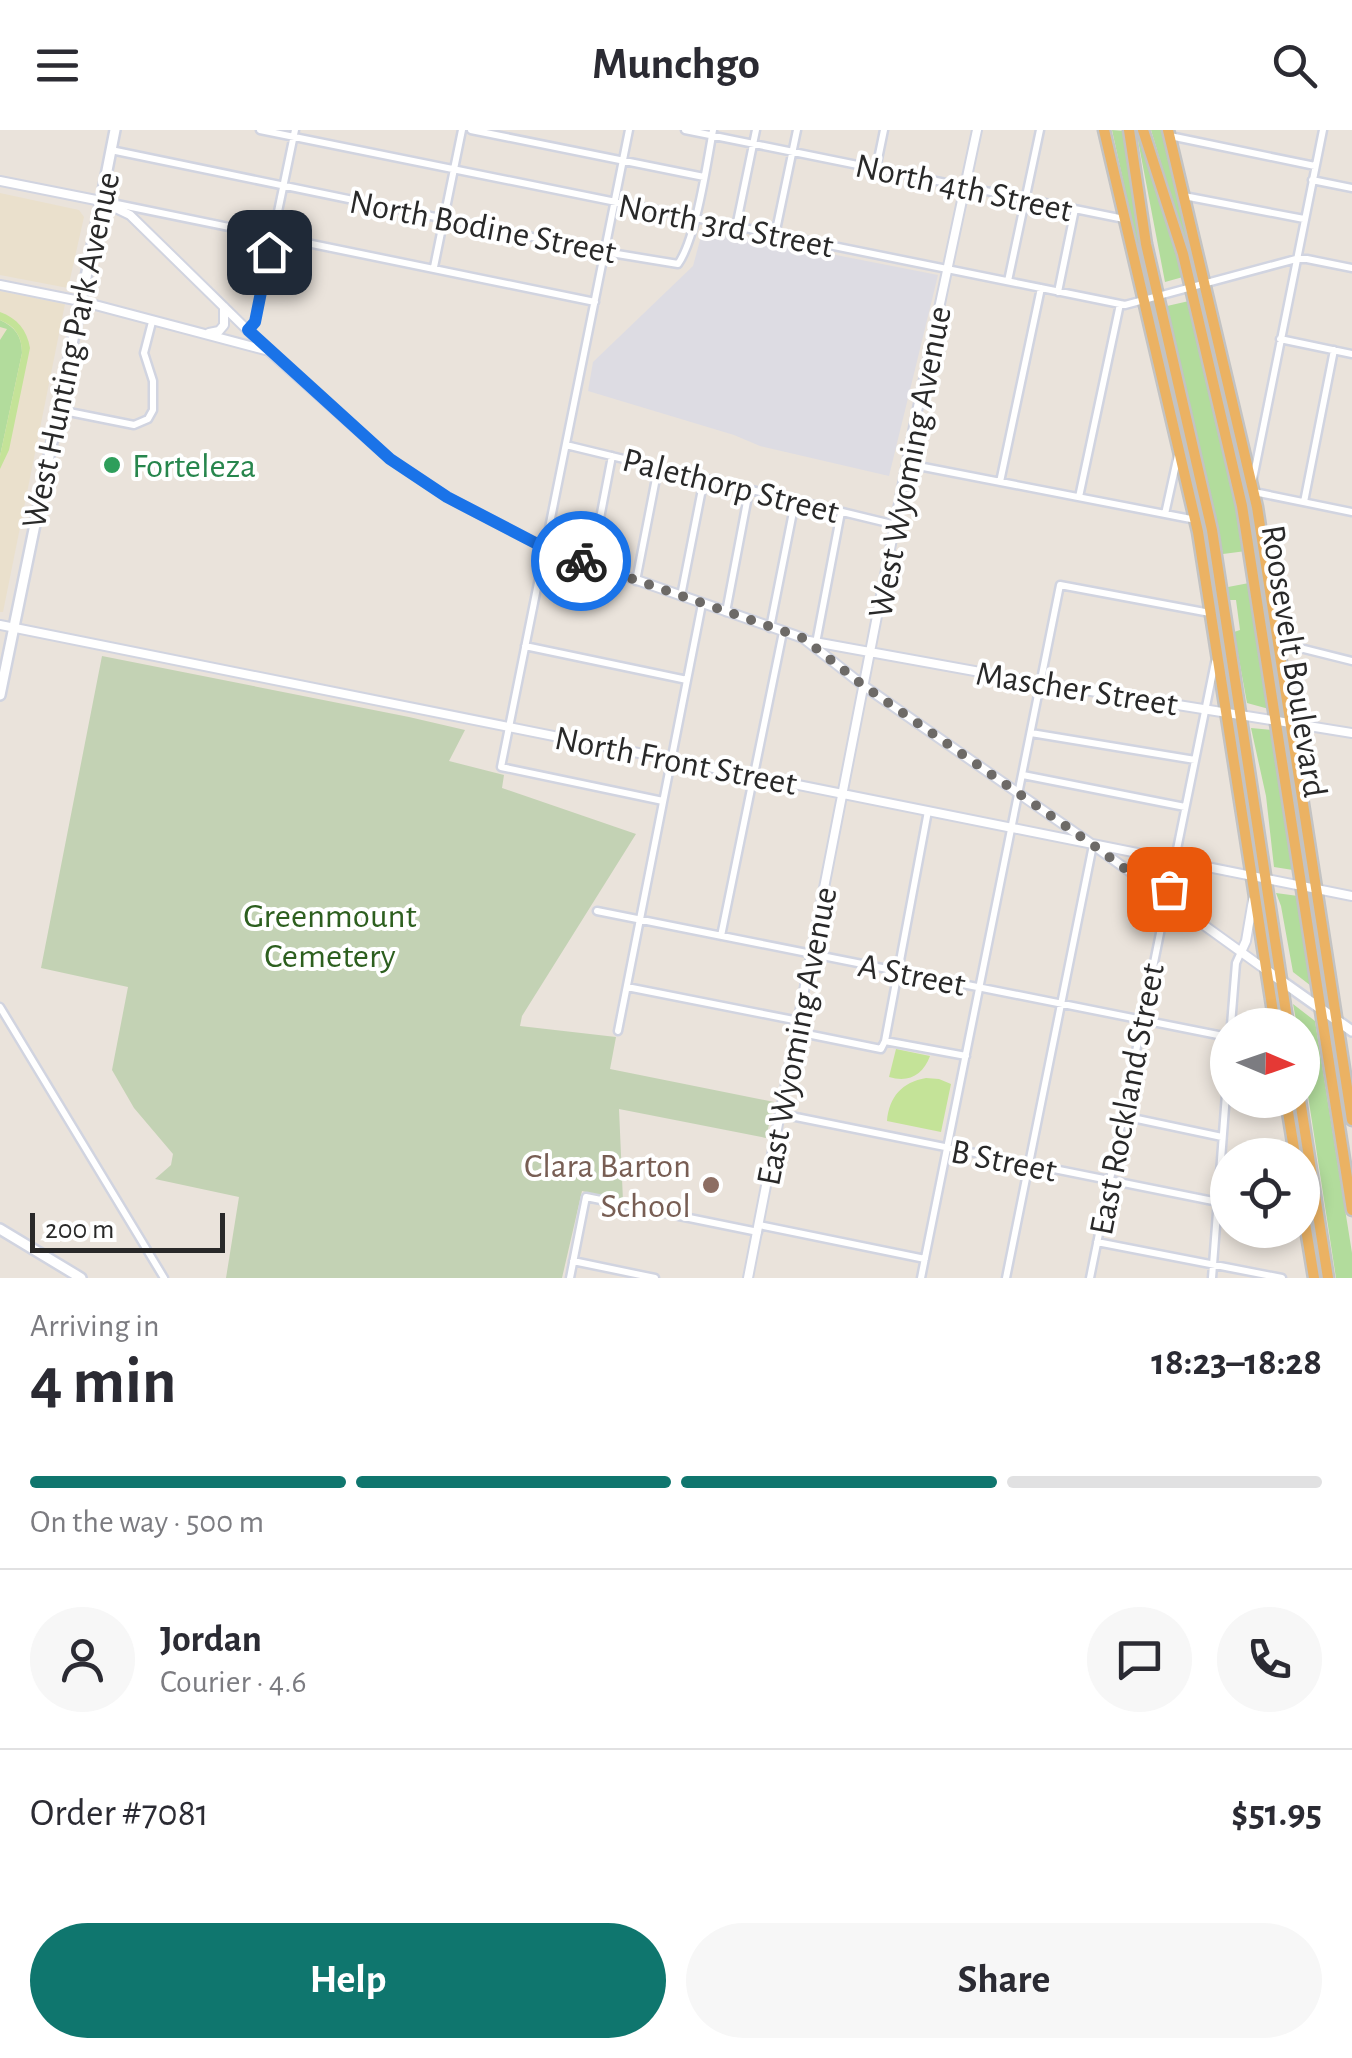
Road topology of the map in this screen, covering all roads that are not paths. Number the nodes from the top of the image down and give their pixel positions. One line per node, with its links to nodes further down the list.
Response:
1 (115, 130): 20 (main road, West Hunting Park Avenue)
2 (260, 130): 18 (street, North 3rd Street)
3 (462, 130): 25 (street)
4 (472, 130): 22 (street)
5 (630, 130): 22 (street)
6 (684, 130): 16 (street, North 4th Street)
7 (756, 130): 19 (street)
8 (797, 130): 21 (street)
9 (884, 130): 24 (street)
10 (977, 130): 30 (street, West Wyoming Avenue)
11 (1040, 130): 33 (street)
12 (1104, 130): 40 (highway)
13 (1129, 130): 55 (highway, Roosevelt Boulevard)
14 (1143, 130): 52 (highway, Roosevelt Boulevard)
15 (1323, 130): 23 (street)
16 (713, 133): 19 (street, North 4th Street); 26 (street)
17 (1169, 133): 23 (street); 32 (highway, Roosevelt Boulevard)
18 (294, 134): 25 (street, North 3rd Street); 29 (street)
19 (753, 144): 21 (street, North 4th Street); 41 (street)
20 (111, 150): 29 (street, North Bodine Street); 34 (main road, West Hunting Park Avenue)
21 (792, 152): 24 (street, North 4th Street); 42 (street)
22 (623, 161): 26 (street); 35 (street)
23 (1315, 166): 27 (street)
24 (876, 168): 30 (street, North 4th Street)
25 (454, 170): 35 (street, North 3rd Street); 37 (street)
26 (704, 177): 38 (street)
27 (1312, 180): 31 (street); 39 (street)
28 (0, 181): 34 (street)
29 (282, 186): 37 (street, North Bodine Street); 43 (street)
30 (965, 187): 33 (street, North 4th Street); 48 (street, West Wyoming Avenue)
31 (1352, 188)
32 (1183, 196): 39 (street); 50 (highway, Roosevelt Boulevard)
33 (1025, 199): 36 (street, North 4th Street); 49 (street)
34 (100, 201): 43 (street); 59 (street, Mascher Street); 71 (main road, West Hunting Park Avenue, bridge)
35 (615, 202): 38 (street, North 3rd Street); 44 (street)
36 (1075, 209): 40 (street, North 4th Street); 54 (street)
37 (444, 218): 44 (street, North Bodine Street); 46 (street)
38 (694, 218): 41 (street, North 3rd Street); 44 (street, North Bodine Street)
39 (1304, 219): 45 (street)
40 (1126, 220): 56 (highway)
41 (736, 227): 42 (street, North 3rd Street)
42 (775, 235): 48 (street, North 3rd Street)
43 (273, 236): 46 (street); 61 (street)
44 (605, 252): 57 (street)
45 (1296, 259): 47 (street); 50 (street); 64 (street)
46 (434, 267): 57 (street)
47 (1352, 268)
48 (948, 269): 49 (street, North 3rd Street); 78 (street, West Wyoming Avenue)
49 (1008, 281): 53 (street, North 3rd Street)
50 (1204, 284): 52 (street); 70 (highway, Roosevelt Boulevard)
51 (0, 286): 60 (street)
52 (1191, 286): 55 (street, North 3rd Street); 75 (highway, Roosevelt Boulevard)
53 (1041, 288): 54 (street, North 3rd Street); 81 (street)
54 (1058, 292): 58 (street, North 3rd Street)
55 (1158, 296): 56 (street, North 3rd Street); 82 (highway, Roosevelt Boulevard)
56 (1145, 301): 58 (street, North 3rd Street); 76 (highway)
57 (595, 302): 66 (street)
58 (1120, 304): 85 (street)
59 (224, 308): 61 (street, Mascher Street); 62 (street)
60 (152, 322): 62 (street); 71 (street)
61 (248, 330): 63 (street); 68 (street, Mascher Street)
62 (206, 334): 63 (street)
63 (221, 338): 68 (street)
64 (1280, 339): 67 (street); 72 (street)
65 (574, 348): 66 (street)
66 (585, 350): 74 (street)
67 (1334, 350): 69 (street); 87 (street)
68 (269, 351): 93 (street, Mascher Street)
69 (1352, 354)
70 (1229, 388): 73 (highway, Roosevelt Boulevard); 75 (highway)
71 (58, 410): 101 (main road, West Hunting Park Avenue)
72 (1261, 434): 73 (street); 83 (street)
73 (1242, 442): 83 (highway, Roosevelt Boulevard)
74 (566, 444): 77 (street, Palethorp Street); 93 (street)
75 (1228, 444): 118 (highway, Roosevelt Boulevard)
76 (1180, 449): 82 (highway); 90 (street); 91 (highway)
77 (612, 456): 79 (street, Palethorp Street); 94 (street)
78 (908, 464): 81 (street); 92 (street, West Wyoming Avenue)
79 (658, 468): 80 (street, Palethorp Street); 95 (street)
80 (704, 479): 84 (street, Palethorp Street); 96 (street)
81 (1000, 482): 85 (street)
82 (1202, 486): 117 (highway, Roosevelt Boulevard)
83 (1252, 488): 87 (street); 105 (highway, Roosevelt Boulevard)
84 (748, 491): 86 (street, Palethorp Street); 98 (street)
85 (1079, 498): 90 (street)
86 (794, 502): 88 (street, Palethorp Street); 102 (street)
87 (1304, 502): 89 (street)
88 (840, 512): 92 (street, Palethorp Street); 106 (street)
89 (1352, 512)
90 (1165, 514): 91 (street)
91 (1196, 520): 99 (highway)
92 (896, 525): 108 (street, West Wyoming Avenue)
93 (545, 548): 94 (street, Mascher Street); 107 (street)
94 (591, 565): 95 (street, Mascher Street)
95 (636, 581): 96 (street, Mascher Street)
96 (681, 596): 97 (street, Mascher Street)
97 (702, 604): 98 (street, Mascher Street); 111 (street)
98 (726, 612): 102 (street, Mascher Street)
99 (1211, 613): 109 (highway); 112 (street)
100 (0, 625): 101 (street, North Front Street)
101 (14, 628): 114 (main road, West Hunting Park Avenue); 120 (street, North Front Street)
102 (770, 628): 103 (street, Mascher Street)
103 (782, 632): 104 (street, Mascher Street); 126 (street)
104 (803, 638): 106 (street, Mascher Street); 113 (street)
105 (1278, 642): 110 (street); 119 (highway, Roosevelt Boulevard)
106 (816, 643): 108 (street, Mascher Street)
107 (525, 646): 111 (street); 120 (street)
108 (871, 652): 112 (street, Mascher Street); 113 (street, West Wyoming Avenue)
109 (1217, 652): 115 (street, East Rockland Street); 116 (highway)
110 (1352, 661)
111 (686, 680): 123 (street)
112 (1040, 683): 115 (street, Mascher Street); 122 (street)
113 (864, 686): 129 (street, West Wyoming Avenue); 130 (street)
114 (0, 694)
115 (1205, 709): 116 (street, Mascher Street); 124 (street, East Rockland Street)
116 (1226, 712): 117 (street, Mascher Street); 136 (highway)
117 (1241, 715): 118 (street, Mascher Street); 128 (highway, Roosevelt Boulevard)
118 (1276, 720): 119 (street, Mascher Street); 127 (highway, Roosevelt Boulevard)
119 (1291, 723): 121 (street, Mascher Street); 135 (highway, Roosevelt Boulevard)
120 (509, 727): 123 (street, North Front Street); 131 (street)
121 (1352, 733)
122 (1031, 734): 124 (street); 125 (street)
123 (671, 760): 126 (street, North Front Street); 131 (street)
124 (1195, 760): 132 (street, East Rockland Street)
125 (1023, 775): 130 (street); 132 (street)
126 (754, 776): 129 (street, North Front Street); 148 (street)
127 (1286, 779): 135 (highway); 141 (highway, Roosevelt Boulevard)
128 (1251, 780): 136 (highway); 140 (highway, Roosevelt Boulevard)
129 (844, 794): 133 (street, North Front Street); 150 (street, East Wyoming Avenue)
130 (1018, 794): 134 (street); 137 (street)
131 (663, 801): 147 (street)
132 (1186, 807): 138 (street, East Rockland Street)
133 (928, 811): 134 (street, North Front Street); 152 (street)
134 (1011, 828): 137 (street, North Front Street); 155 (street)
135 (1308, 832): 142 (highway, Roosevelt Boulevard)
136 (1246, 841): 139 (highway)
137 (1093, 845): 138 (street, North Front Street); 145 (street); 156 (street)
138 (1175, 860): 139 (street, North Front Street); 145 (street, East Rockland Street)
139 (1252, 875): 140 (street, North Front Street); 143 (highway)
140 (1266, 878): 141 (street, North Front Street); 153 (highway, Roosevelt Boulevard)
141 (1302, 885): 142 (street, North Front Street); 161 (highway, Roosevelt Boulevard)
142 (1316, 888): 144 (street, North Front Street); 163 (highway, Roosevelt Boulevard)
143 (1254, 891): 149 (street); 151 (highway)
144 (1352, 896)
145 (1167, 900): 149 (street); 162 (street, East Rockland Street)
146 (597, 911): 147 (street, A Street)
147 (640, 920): 148 (street, A Street); 154 (street)
148 (721, 936): 150 (street, A Street)
149 (1241, 952): 151 (street); 158 (street)
150 (812, 954): 152 (street, A Street); 164 (street, East Wyoming Avenue)
151 (1266, 970): 153 (main road); 159 (highway)
152 (898, 972): 155 (street, A Street); 168 (street)
153 (1282, 982): 160 (highway, Roosevelt Boulevard); 161 (main road)
154 (627, 987): 164 (street); 165 (street)
155 (979, 987): 156 (street, A Street); 169 (street)
156 (1062, 1003): 162 (street, A Street); 177 (street)
157 (0, 1007): 190 (street)
158 (1232, 1008)
159 (1272, 1008)
160 (1286, 1008)
161 (1321, 1009): 163 (main road); 180 (highway, Roosevelt Boulevard)
162 (1142, 1020): 167 (street, A Street); 171 (street, East Rockland Street)
163 (1336, 1020): 166 (main road); 174 (highway, Roosevelt Boulevard)
164 (798, 1027): 168 (street); 170 (street, East Wyoming Avenue)
165 (618, 1031)
166 (1352, 1031)
167 (1210, 1033)
168 (885, 1041): 169 (street)
169 (966, 1056): 176 (street)
170 (781, 1114): 176 (street, B Street); 181 (street, East Wyoming Avenue)
171 (1123, 1116): 175 (street); 178 (street, East Rockland Street)
172 (1224, 1118): 175 (street)
173 (1303, 1118): 200 (highway)
174 (1352, 1120)
175 (1222, 1137)
176 (948, 1150): 177 (street, B Street); 186 (street)
177 (1028, 1165): 178 (street, B Street); 195 (street)
178 (1110, 1181): 179 (street, B Street); 183 (street, East Rockland Street)
179 (1210, 1201)
180 (1352, 1210)
181 (758, 1228): 186 (street); 187 (street); 193 (street, East Wyoming Avenue)
182 (0, 1229): 189 (main road)
183 (1098, 1242): 188 (street); 196 (street, East Rockland Street)
184 (1214, 1248): 188 (street)
185 (1309, 1248): 199 (highway)
186 (925, 1258): 194 (street)
187 (573, 1261): 191 (street); 192 (street)
188 (1213, 1265): 197 (street); 198 (street)
189 (81, 1278)
190 (164, 1278)
191 (570, 1278)
192 (655, 1278)
193 (748, 1278)
194 (922, 1278)
195 (1006, 1278)
196 (1090, 1278)
197 (1212, 1278)
198 (1282, 1278)
199 (1314, 1278)
200 (1328, 1278)

